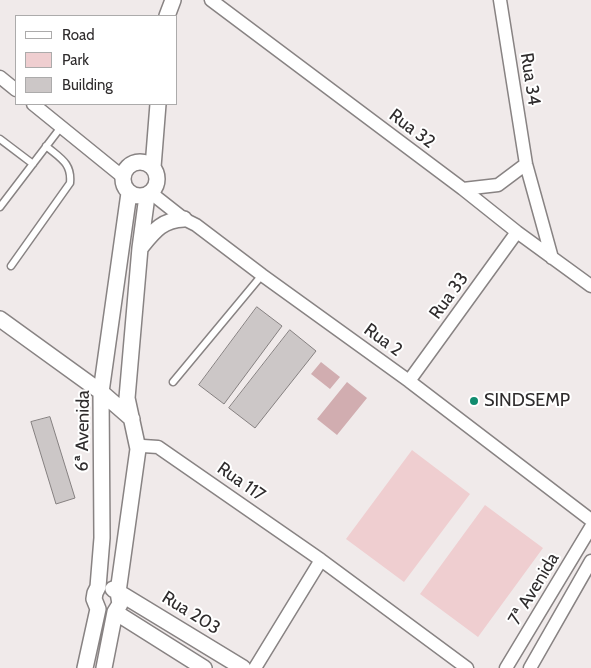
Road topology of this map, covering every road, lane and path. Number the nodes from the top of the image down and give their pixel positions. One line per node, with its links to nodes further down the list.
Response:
1 (163, 0): 5 (street)
2 (173, 0): 6 (street)
3 (211, 0): 20 (street, Rua 32)
4 (500, 0): 17 (street, Rua 34)
5 (166, 15)
6 (166, 15)
7 (0, 77): 8 (street)
8 (15, 89)
9 (34, 105): 11 (street)
10 (158, 105): 12 (street)
11 (61, 127): 14 (lane); 19 (street)
12 (155, 138): 15 (street); 18 (street)
13 (0, 139): 16 (lane)
14 (46, 146): 16 (lane); 28 (lane)
15 (138, 162): 18 (street); 19 (street)
16 (33, 164): 23 (lane)
17 (526, 164): 20 (street); 27 (street, Rua 34)
18 (153, 167): 22 (street)
19 (123, 177): 21 (street)
20 (463, 189): 25 (street, Rua 32)
21 (129, 193): 22 (street); 34 (street, 6ª Avenida)
22 (149, 194): 24 (street, Rua 2); 26 (street)
23 (0, 207)
24 (184, 219): 26 (street); 29 (street, Rua 2)
25 (517, 232): 27 (street, Rua 32); 32 (street, Rua 33)
26 (140, 248): 35 (street)
27 (552, 258): 30 (street, Rua 32)
28 (11, 266)
29 (262, 275): 32 (street, Rua 2); 33 (lane)
30 (589, 281)
31 (0, 319): 34 (street)
32 (409, 380): 38 (street, Rua 2)
33 (173, 382)
34 (101, 392): 35 (street); 36 (street); 42 (street, 6ª Avenida)
35 (127, 398): 36 (street)
36 (132, 419): 37 (street)
37 (138, 449): 40 (street, Rua 117); 43 (street)
38 (591, 520)
39 (591, 528): 52 (street, 7ª Avenida)
40 (321, 560): 50 (street); 51 (street, Rua 117)
41 (591, 561): 53 (street, 7ª Avenida)
42 (98, 586): 43 (street); 44 (street, 6ª Avenida)
43 (118, 592): 45 (street); 49 (street, Rua 203)
44 (98, 609): 45 (street); 46 (street, 6ª Avenida)
45 (115, 612): 47 (street); 48 (street)
46 (85, 668)
47 (104, 668)
48 (204, 668)
49 (243, 668)
50 (255, 668)
51 (468, 668)
52 (506, 668)
53 (530, 668)

